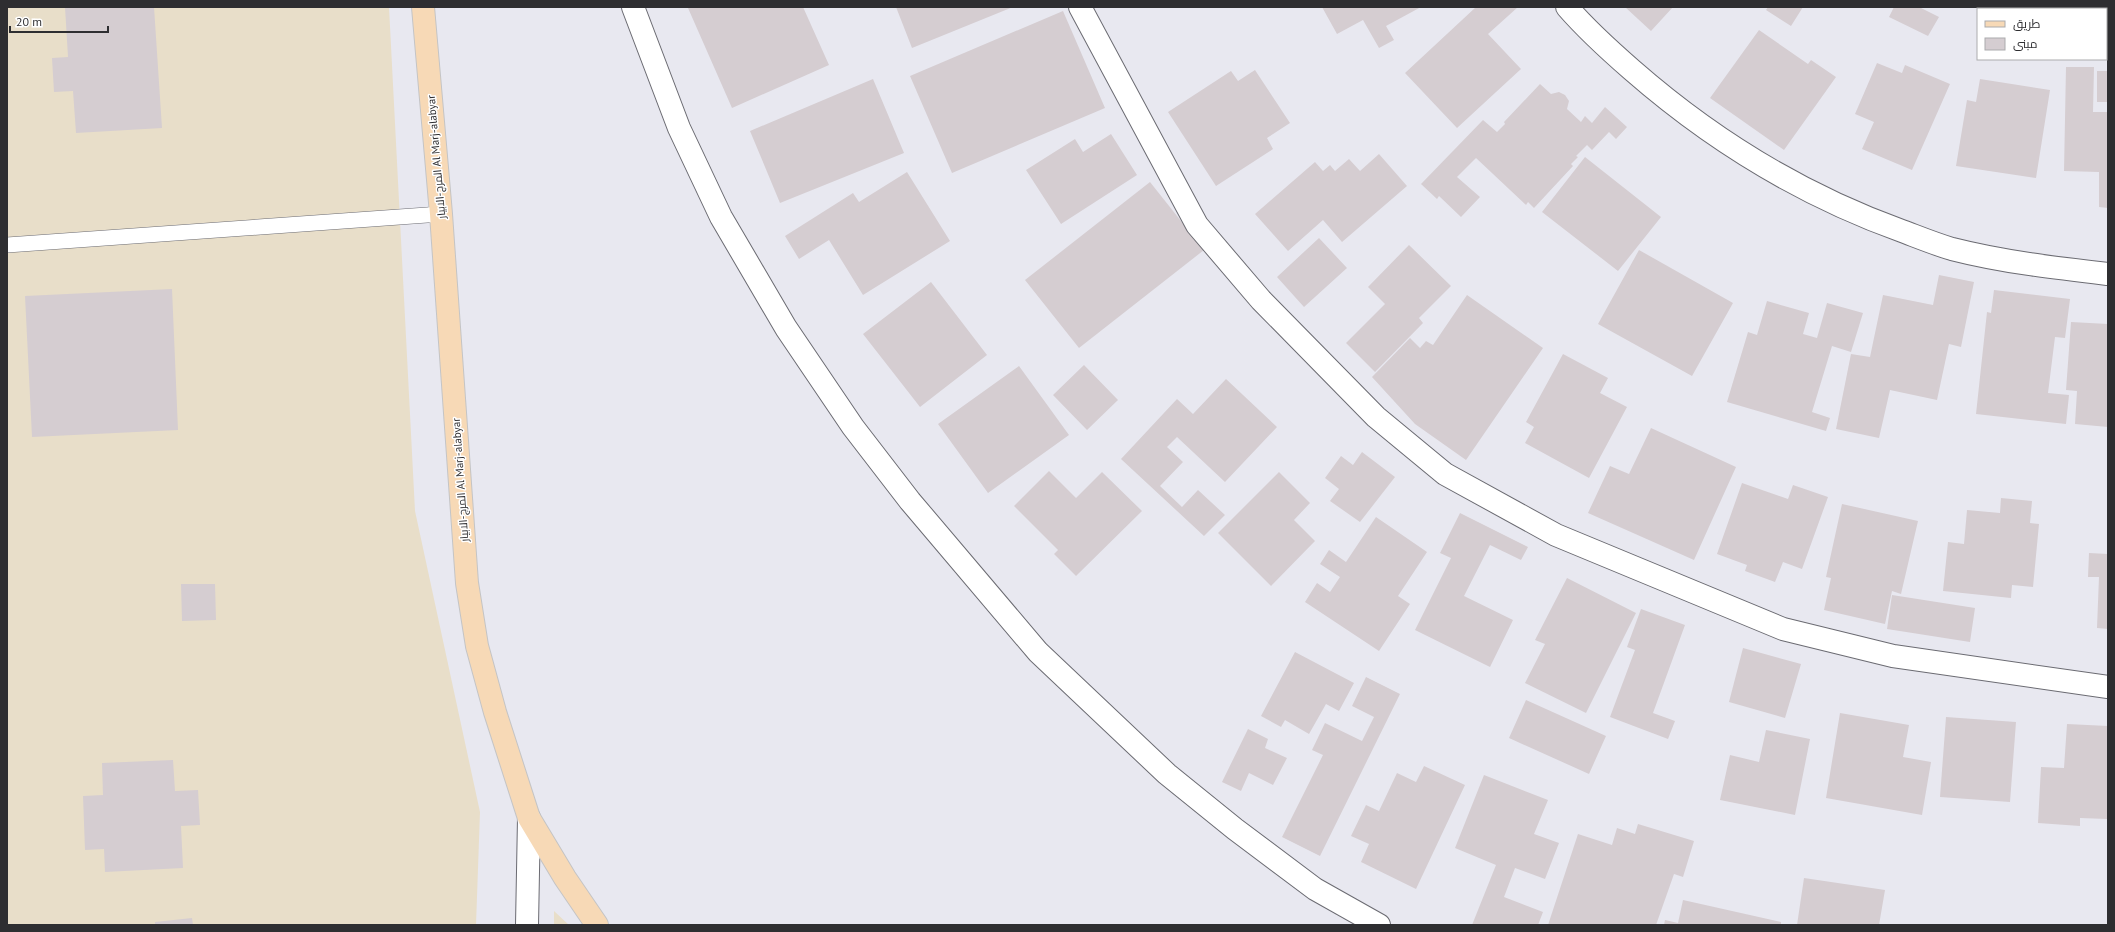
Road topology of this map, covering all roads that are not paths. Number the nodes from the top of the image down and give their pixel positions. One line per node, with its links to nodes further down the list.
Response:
1 (423, 7): 5 (main road, المرج-الابيار Al Marj-alabyar)
2 (634, 7): 12 (street)
3 (1080, 7): 8 (street)
4 (1567, 7): 7 (street)
5 (441, 214): 6 (lane); 9 (main road, المرج-الابيار Al Marj-alabyar)
6 (7, 245)
7 (2108, 274)
8 (2108, 687)
9 (529, 818): 10 (street); 11 (main road, المرج-الابيار Al Marj-alabyar)
10 (527, 925)
11 (597, 925)
12 (1379, 925)

